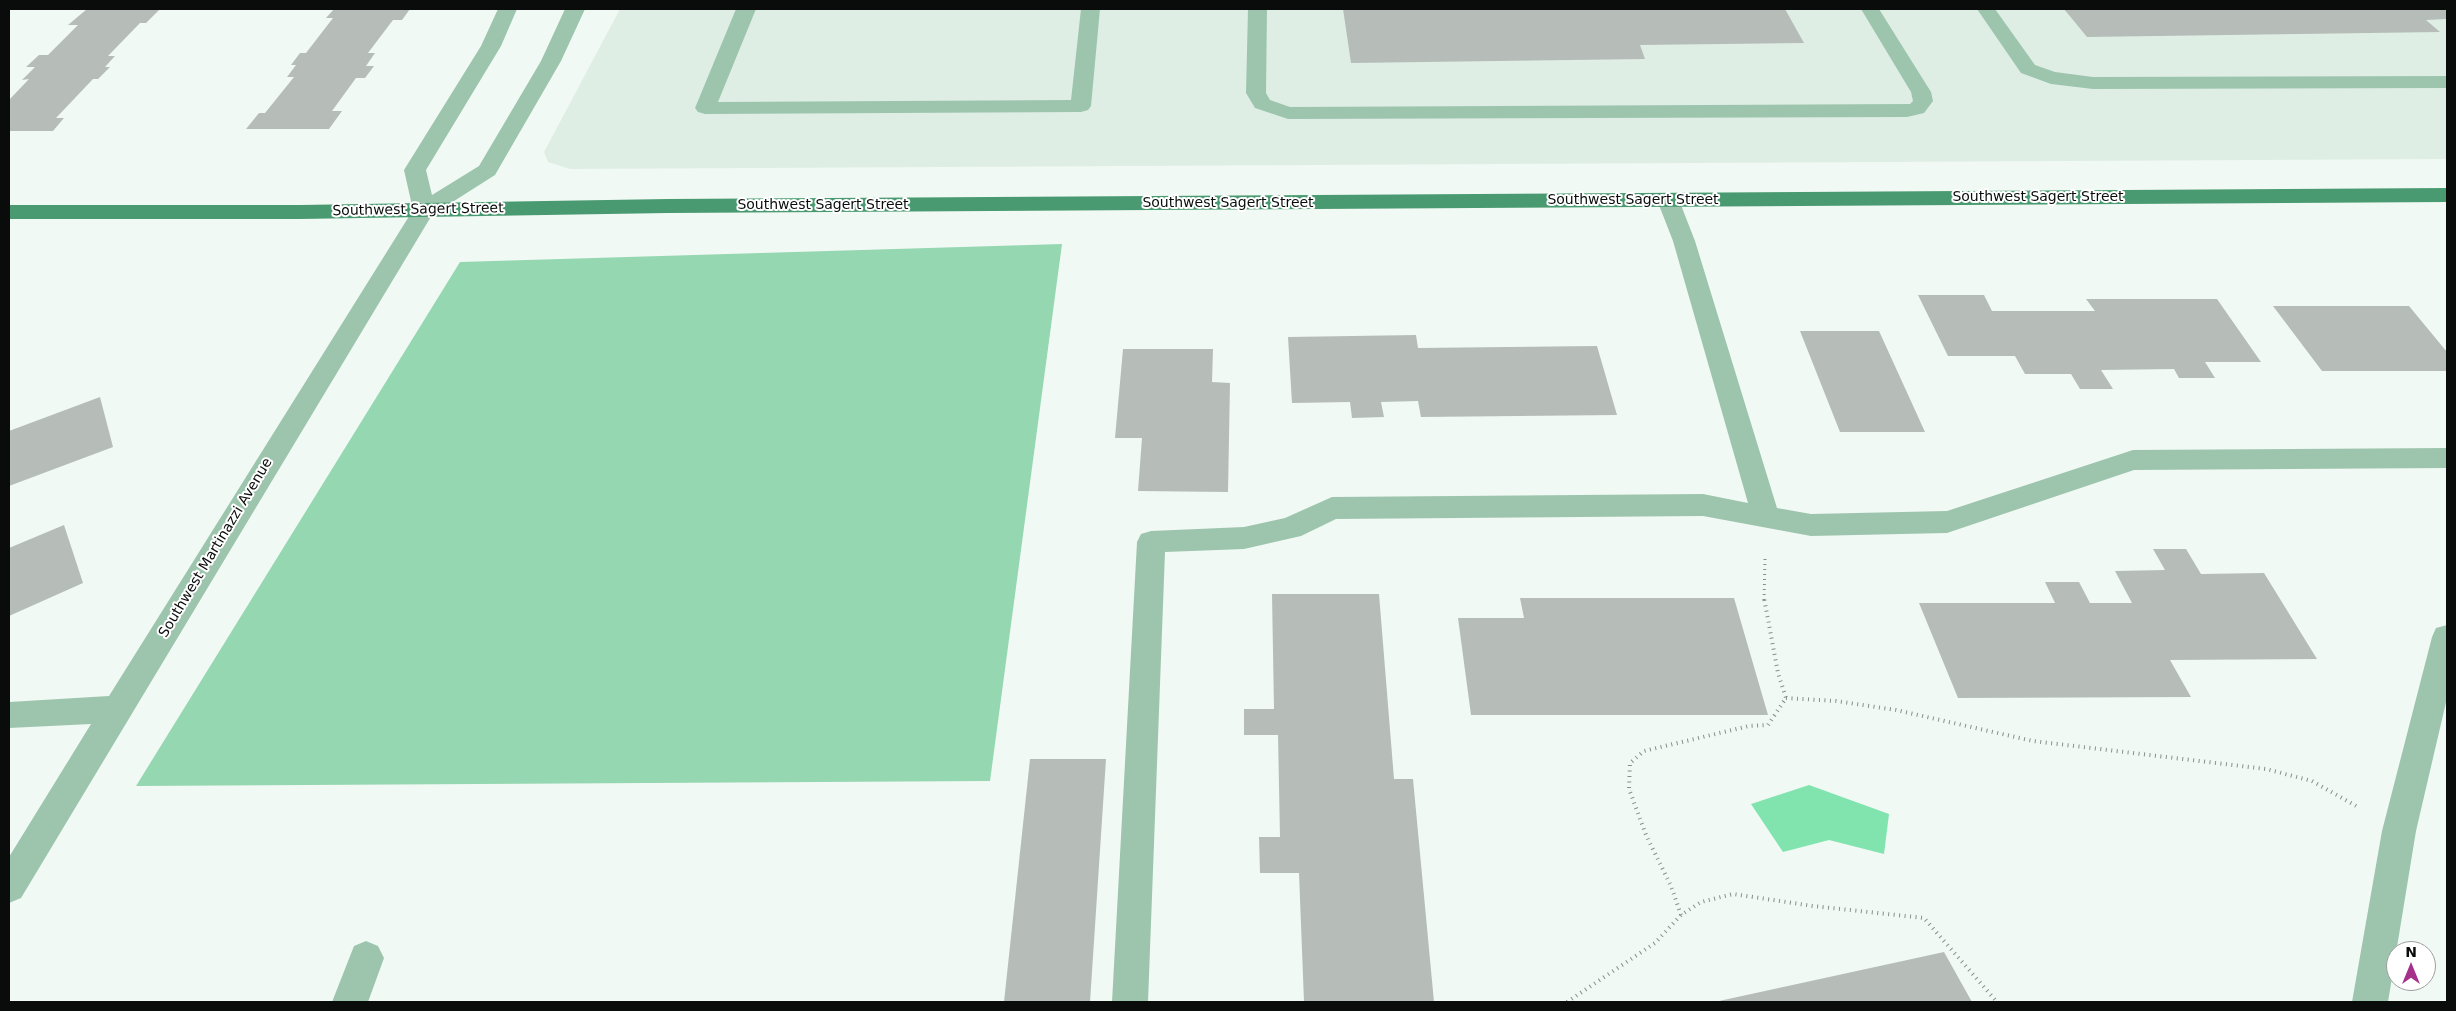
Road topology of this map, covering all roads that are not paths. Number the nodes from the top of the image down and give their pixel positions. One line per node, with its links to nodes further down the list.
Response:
1 (507, 9): 11 (street)
2 (575, 9): 11 (street, Southwest Martinazzi Avenue)
3 (746, 9): 4 (street)
4 (1091, 9)
5 (1257, 9): 6 (street)
6 (1870, 9)
7 (1986, 9): 8 (street)
8 (2447, 82)
9 (2447, 195): 10 (main road, Southwest Sagert Street)
10 (1668, 200): 11 (main road, Southwest Sagert Street); 14 (street)
11 (424, 210): 12 (main road, Southwest Sagert Street); 16 (street, Southwest Martinazzi Avenue)
12 (9, 212)
13 (2447, 458): 14 (street)
14 (1766, 516): 21 (street)
15 (2447, 637): 22 (street)
16 (118, 709): 17 (street); 18 (street, Southwest Martinazzi Avenue)
17 (9, 714)
18 (9, 887)
19 (366, 958): 20 (street)
20 (350, 1002)
21 (1130, 1002)
22 (2370, 1002)

